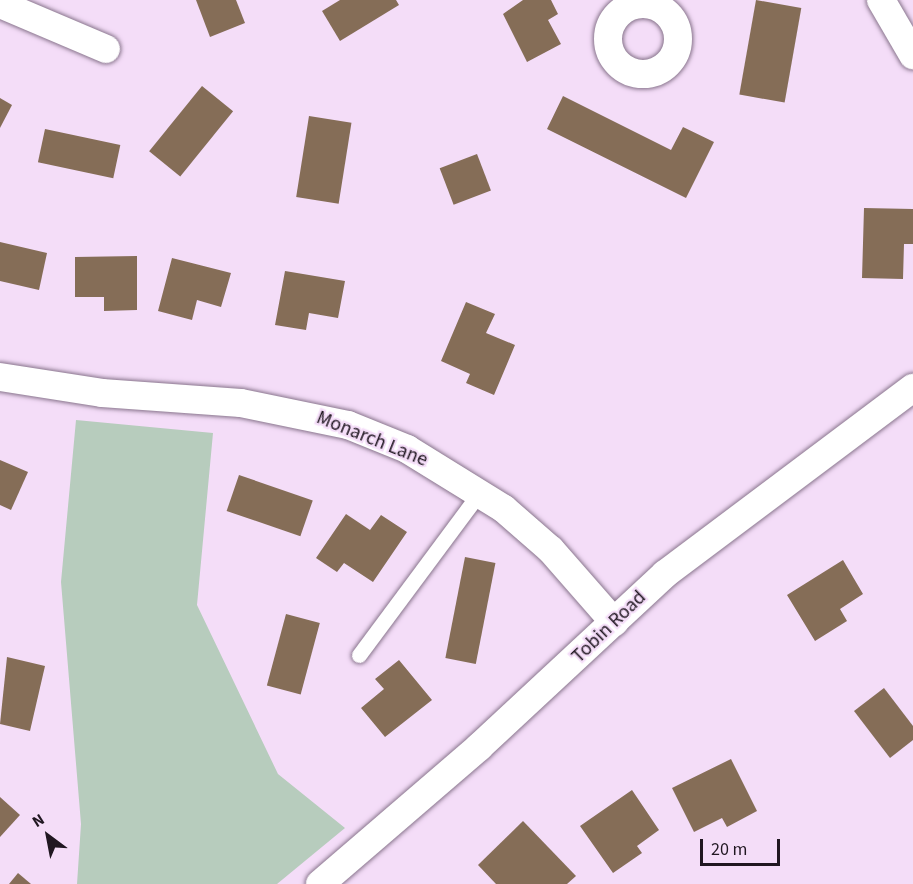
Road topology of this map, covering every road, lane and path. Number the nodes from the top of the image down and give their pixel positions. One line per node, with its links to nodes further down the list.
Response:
1 (881, 0): 4 (street)
2 (0, 4): 3 (street)
3 (106, 49)
4 (913, 55)
5 (0, 377): 7 (street, Monarch Lane)
6 (913, 387): 8 (street, Tobin Road)
7 (480, 492): 8 (street, Monarch Lane); 9 (lane)
8 (614, 621): 10 (street, Tobin Road)
9 (359, 655)
10 (320, 884)

